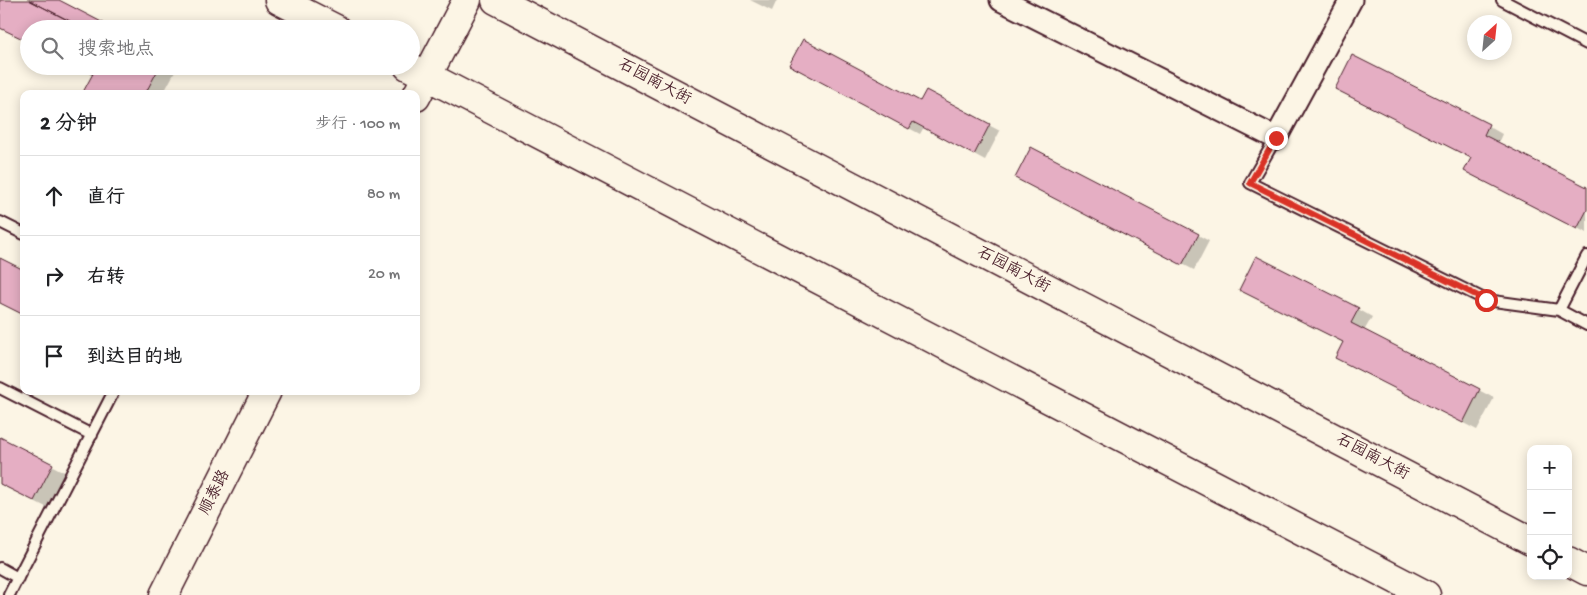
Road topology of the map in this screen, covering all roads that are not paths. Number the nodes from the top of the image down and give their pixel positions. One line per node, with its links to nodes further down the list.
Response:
1 (279, 0): 7 (main road)
2 (467, 0): 9 (main road)
3 (496, 0): 20 (main road, 石园南大街)
4 (1001, 0): 10 (street)
5 (1351, 0): 10 (street)
6 (1502, 0): 8 (lane)
7 (318, 20)
8 (1587, 44)
9 (417, 80): 27 (main road)
10 (1276, 138): 14 (lane)
11 (0, 222): 12 (lane)
12 (20, 232)
13 (1587, 256): 14 (lane)
14 (1559, 310): 15 (lane)
15 (1587, 325)
16 (0, 388): 19 (lane)
17 (112, 395): 19 (lane)
18 (265, 395): 26 (main road, 顺泰路)
19 (92, 435): 24 (lane)
20 (1527, 539)
21 (1572, 563): 23 (main road)
22 (0, 568): 24 (lane)
23 (1587, 571)
24 (18, 578): 25 (lane)
25 (9, 595)
26 (164, 595)
27 (1426, 595)

